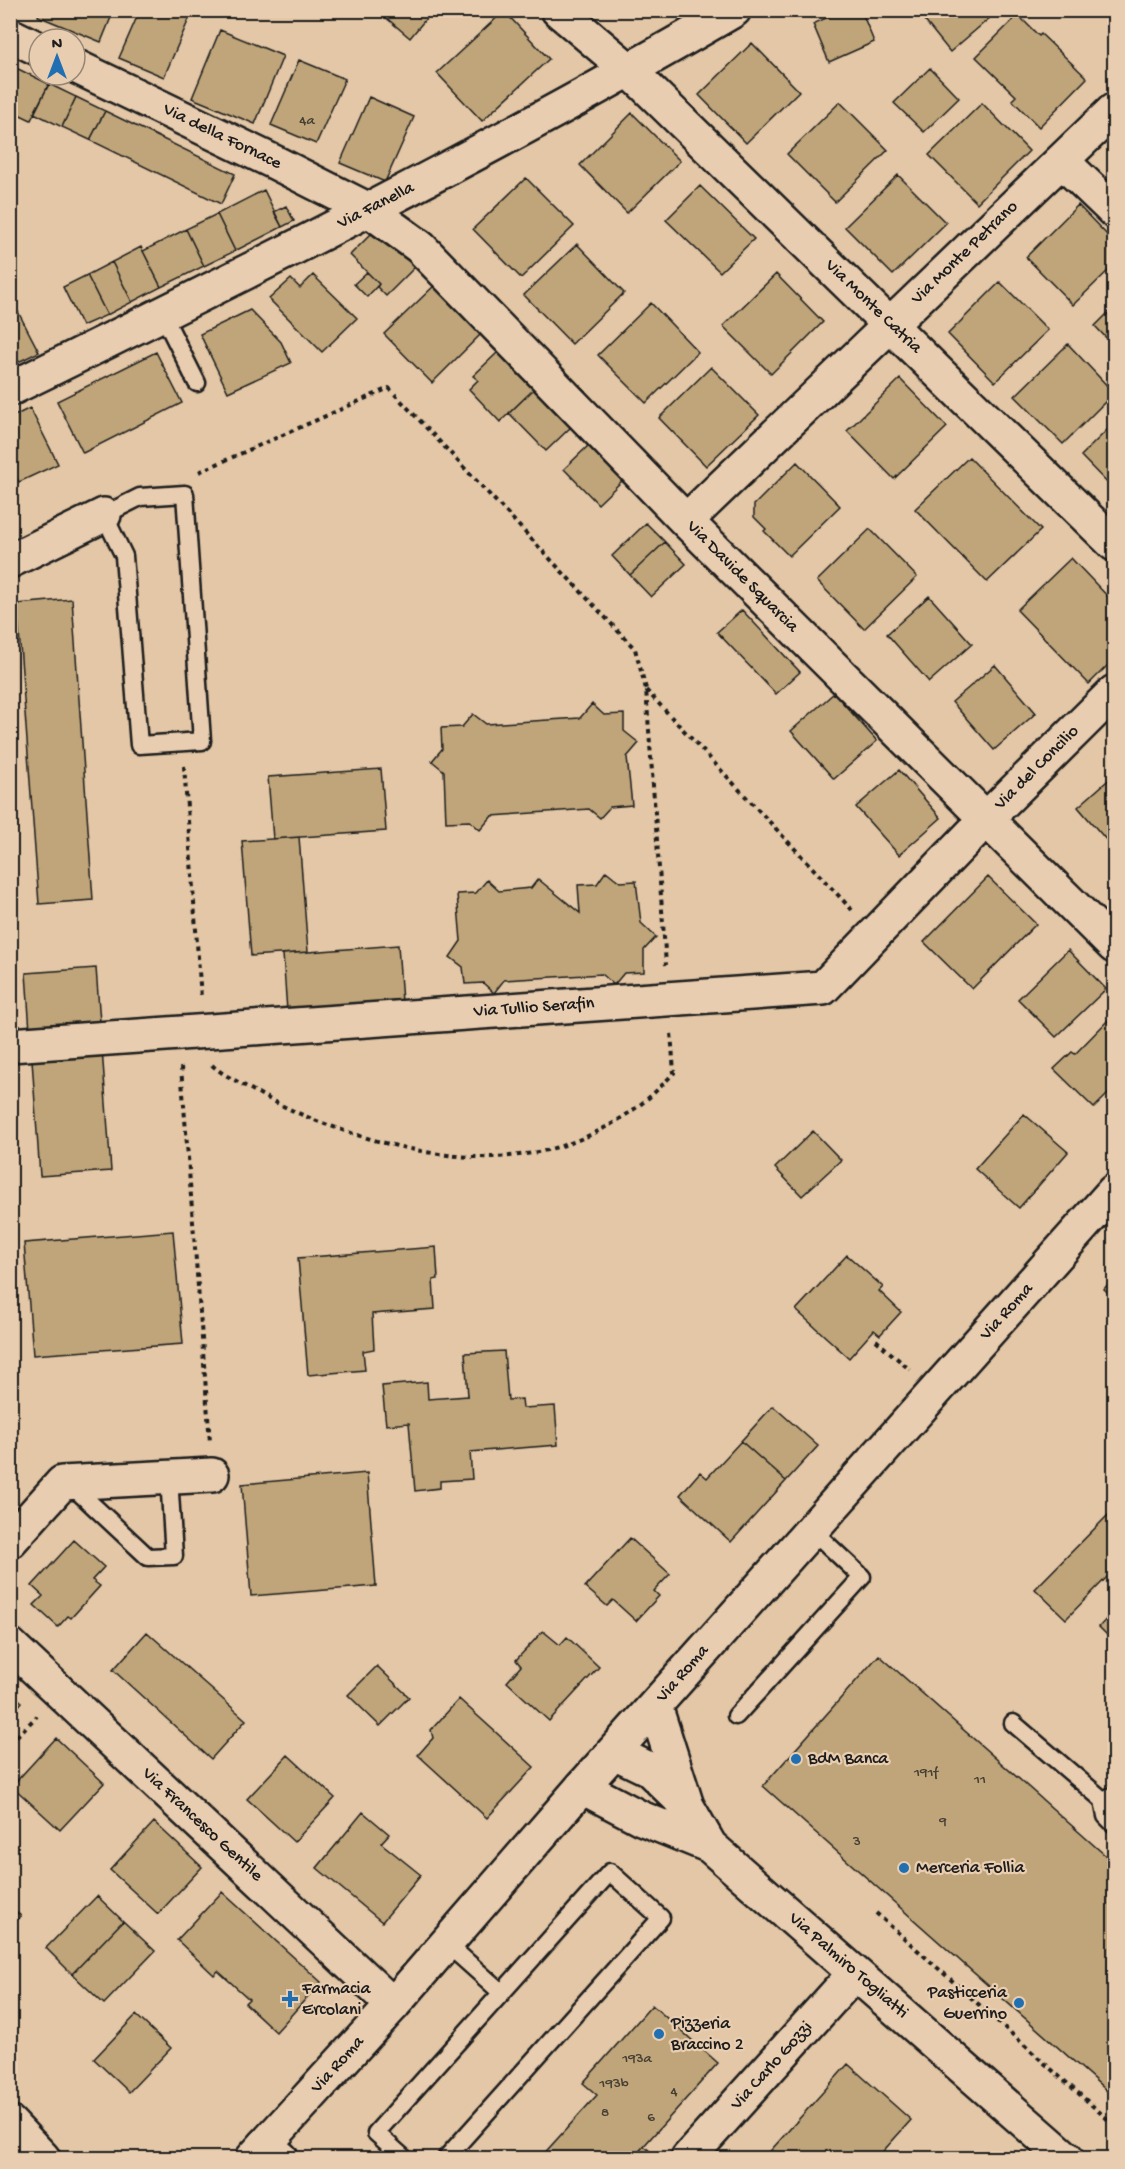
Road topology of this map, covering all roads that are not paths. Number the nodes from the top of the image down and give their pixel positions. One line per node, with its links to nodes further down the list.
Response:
1 (558, 10): 5 (street, Via Monte Catria)
2 (734, 10): 5 (street, Via Fanella)
3 (10, 35): 4 (street)
4 (27, 43)
5 (630, 71): 9 (street, Via Fanella); 12 (street, Via Monte Catria)
6 (87, 72): 9 (street, Via della Fornace)
7 (1114, 110): 8 (street, Via Monte Petrano)
8 (1062, 160): 10 (street); 12 (street, Via Monte Petrano)
9 (369, 210): 11 (street, Via Fanella); 16 (street, Via Davide Squarcia)
10 (1114, 211)
11 (162, 313): 13 (lane); 14 (street, Via Fanella)
12 (891, 325): 16 (street, Via Monte Petrano); 17 (street, Via Monte Catria)
13 (198, 383)
14 (10, 389)
15 (104, 514): 15 (lane); 18 (street)
16 (686, 521): 20 (street, Via Davide Squarcia)
17 (1114, 544)
18 (10, 561)
19 (1114, 692): 20 (street, Via del Concilio)
20 (986, 819): 21 (street, Via Davide Squarcia); 22 (street, Via Tullio Serafin)
21 (1114, 946)
22 (10, 1045)
23 (1114, 1191): 27 (street, Via Roma)
24 (212, 1474): 25 (street)
25 (169, 1477): 26 (street); 26 (lane)
26 (69, 1483): 28 (street)
27 (812, 1530): 30 (street, Via Roma); 31 (lane)
28 (10, 1540)
29 (10, 1645): 42 (street, Via Francesco Gentile)
30 (655, 1706): 33 (street, Via Roma); 36 (street, Via Palmiro Togliatti)
31 (736, 1716)
32 (1013, 1723): 35 (lane)
33 (614, 1752): 34 (street, Via Roma); 36 (street, Via Palmiro Togliatti)
34 (582, 1787): 38 (street, Via Palmiro Togliatti); 39 (street, Via Roma)
35 (1109, 1798): 37 (lane)
36 (687, 1806): 38 (street, Via Palmiro Togliatti)
37 (1114, 1824)
38 (710, 1846): 40 (street, Via Palmiro Togliatti)
39 (446, 1943): 41 (lane); 42 (street, Via Roma)
40 (855, 1973): 48 (street, Via Carlo Gozzi); 49 (street, Via Palmiro Togliatti)
41 (501, 1993): 46 (lane); 47 (lane)
42 (393, 2005): 44 (street, Via Roma)
43 (10, 2123): 45 (street)
44 (266, 2154)
45 (43, 2158)
46 (404, 2158)
47 (446, 2158)
48 (688, 2158)
49 (1066, 2158)

